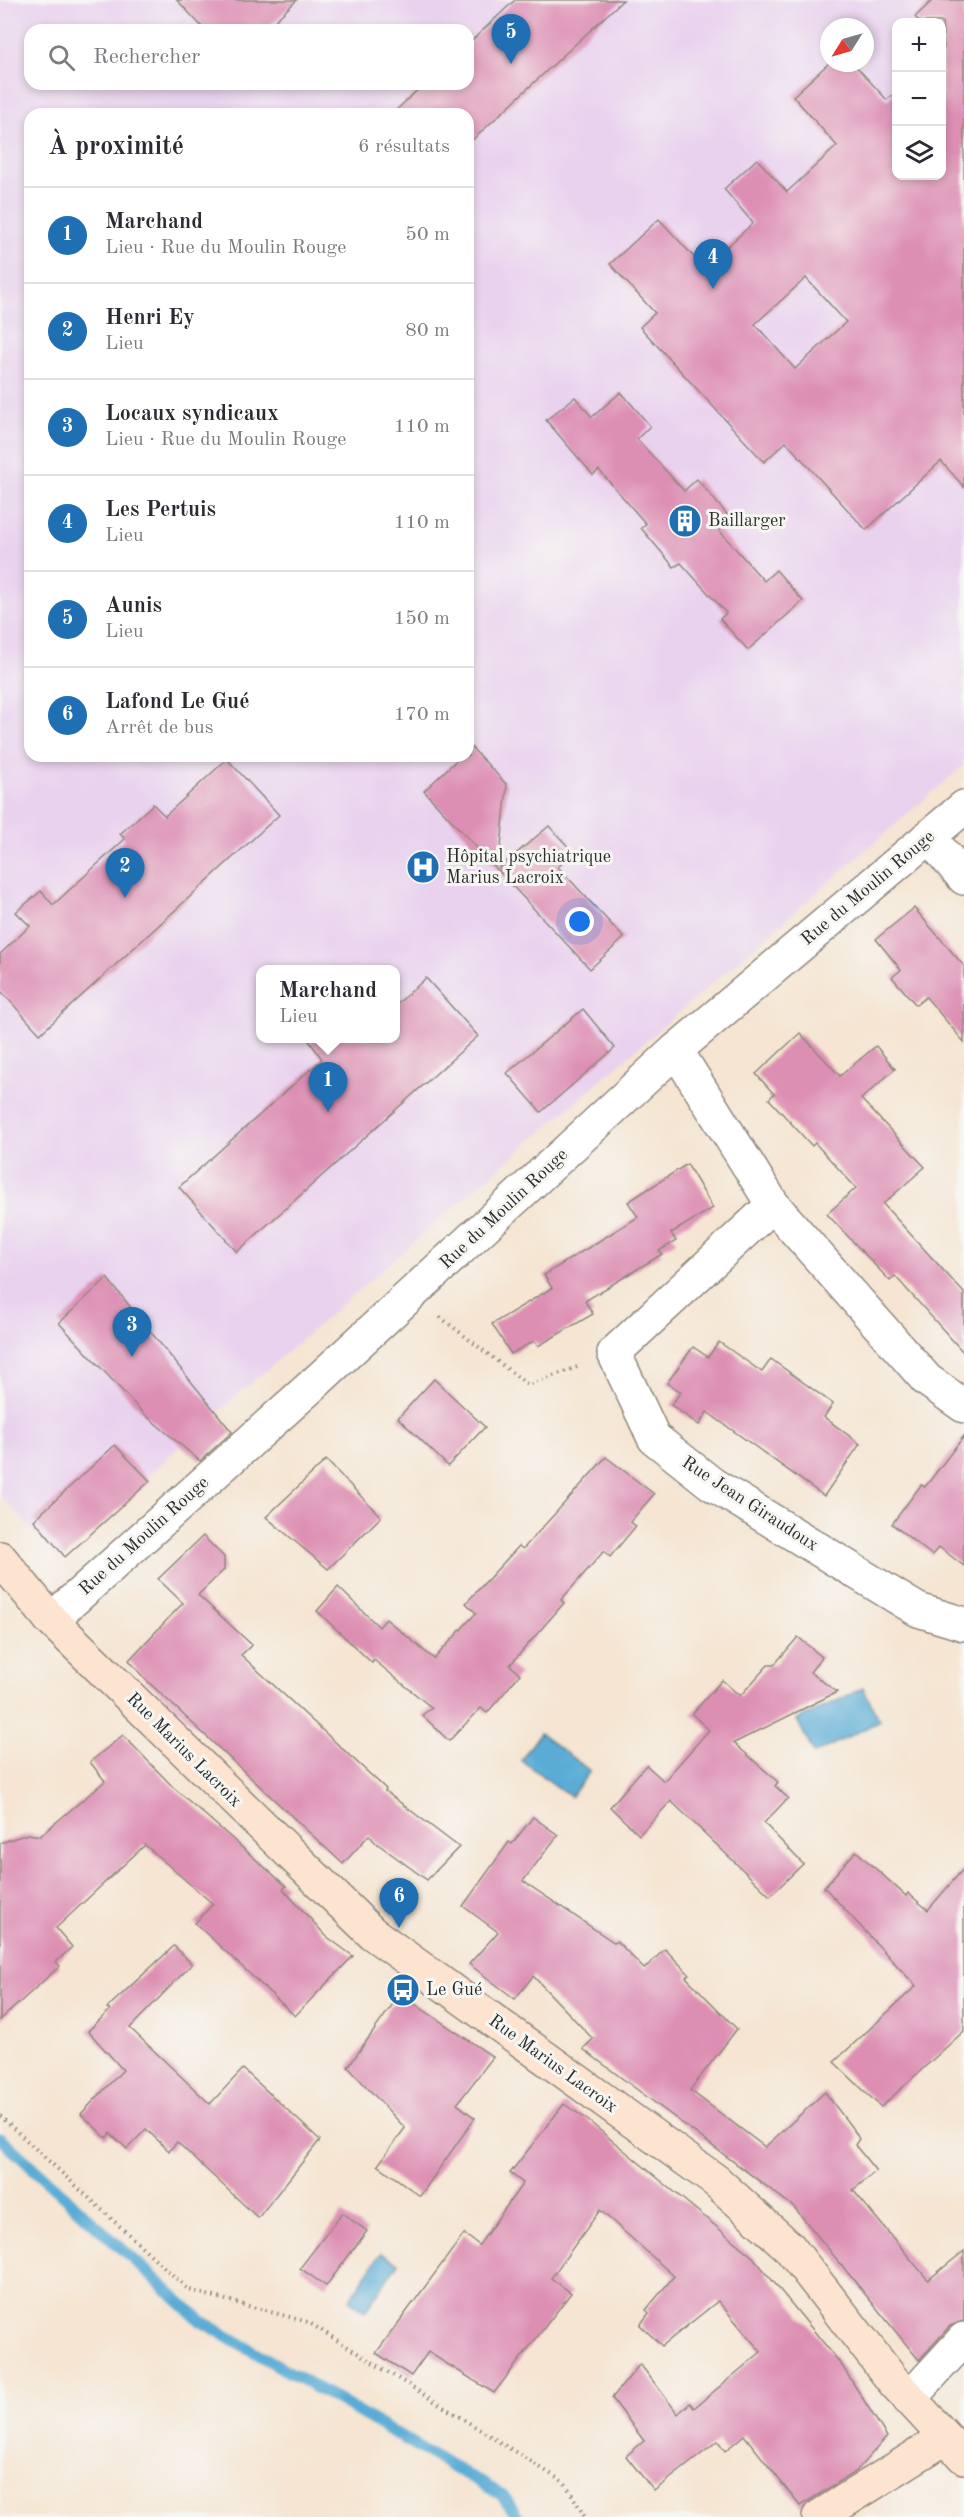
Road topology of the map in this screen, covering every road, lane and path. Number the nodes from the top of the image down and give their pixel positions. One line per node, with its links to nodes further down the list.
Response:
1 (964, 807): 2 (street, Rue du Moulin Rouge)
2 (928, 837): 3 (street); 4 (street, Rue du Moulin Rouge)
3 (964, 878)
4 (676, 1050): 5 (street); 6 (street, Rue du Moulin Rouge)
5 (773, 1205): 7 (street); 8 (street)
6 (410, 1295): 7 (path); 10 (street, Rue du Moulin Rouge)
7 (614, 1353): 11 (street, Rue Jean Giraudoux)
8 (964, 1406)
9 (0, 1558): 10 (main road, Rue Marius Lacroix)
10 (51, 1620): 14 (main road, Rue Marius Lacroix)
11 (964, 1624)
12 (0, 2116): 16 (path)
13 (964, 2339): 14 (street)
14 (909, 2399): 15 (main road, Rue Marius Lacroix)
15 (955, 2447): 17 (main road)
16 (585, 2517)
17 (819, 2517)

